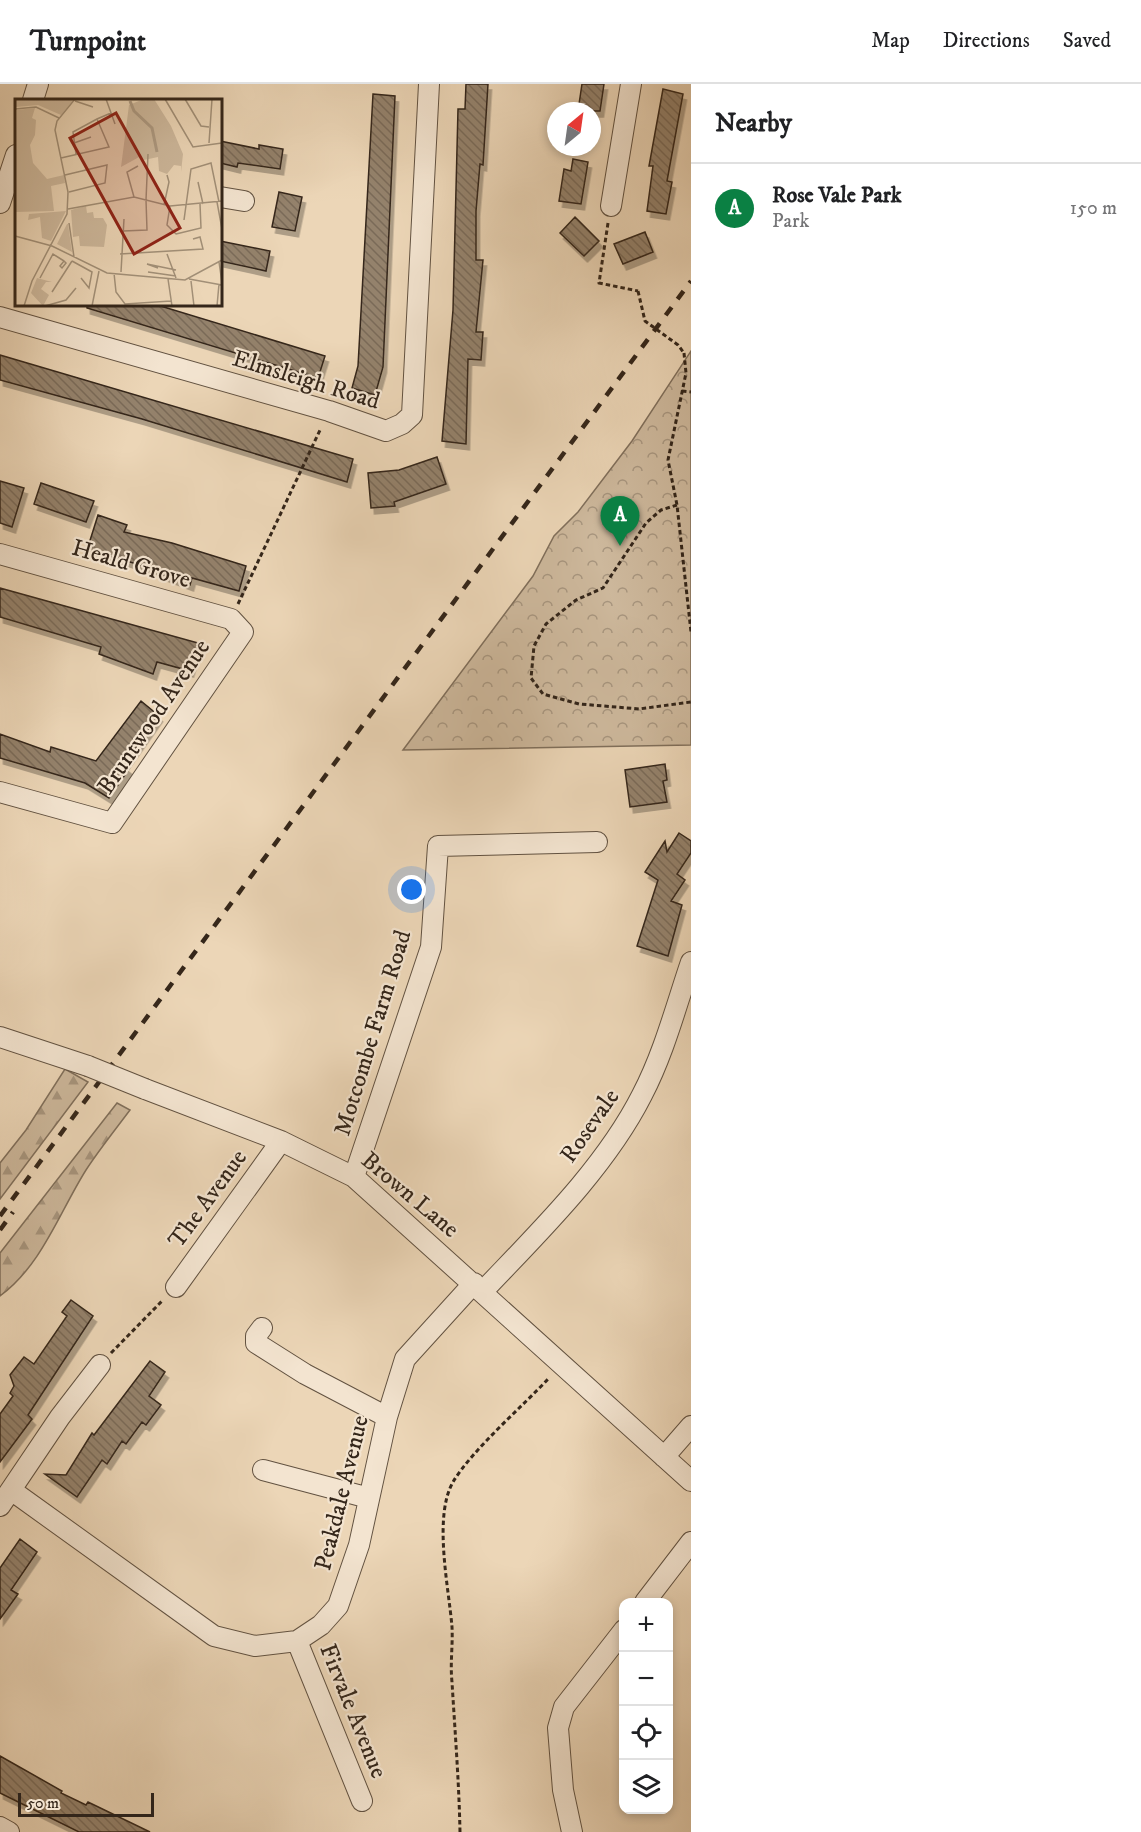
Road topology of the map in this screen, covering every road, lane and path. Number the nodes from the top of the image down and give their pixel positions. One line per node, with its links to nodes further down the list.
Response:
1 (38, 84): 4 (street)
2 (429, 84): 13 (street, Elmsleigh Road)
3 (631, 84): 9 (street)
4 (33, 99)
5 (15, 164): 8 (street)
6 (222, 197): 7 (street)
7 (244, 201)
8 (0, 202)
9 (610, 206): 11 (path, bridge)
10 (0, 317): 13 (street, Elmsleigh Road)
11 (682, 391): 12 (path); 14 (path)
12 (691, 392)
13 (329, 411): 16 (path)
14 (677, 505): 17 (path); 18 (path)
15 (0, 554): 16 (street, Heald Grove)
16 (237, 625): 19 (street, Bruntwood Avenue)
17 (691, 632)
18 (691, 702)
19 (0, 792)
20 (597, 843): 24 (street, Motcombe Farm Road)
21 (691, 962): 26 (street, Rosevale)
22 (0, 1037): 23 (street, Brown Lane, bridge)
23 (281, 1141): 24 (street, Brown Lane); 25 (street, The Avenue)
24 (354, 1177): 26 (street, Brown Lane)
25 (176, 1287): 28 (path)
26 (478, 1287): 29 (street, Brown Lane); 30 (street, Peakdale Avenue)
27 (262, 1328): 30 (street)
28 (100, 1365): 35 (street)
29 (561, 1366): 32 (street, Brown Lane); 44 (path)
30 (387, 1417): 36 (street, Peakdale Avenue)
31 (691, 1426): 32 (street)
32 (664, 1457): 34 (street, Brown Lane)
33 (263, 1470): 36 (street)
34 (691, 1480)
35 (5, 1498): 40 (street, Peakdale Avenue)
36 (369, 1498): 40 (street, Peakdale Avenue)
37 (691, 1542): 38 (street)
38 (648, 1598)
39 (619, 1636): 45 (street)
40 (297, 1641): 41 (street, Firvale Avenue)
41 (362, 1801)
42 (0, 1827): 43 (street)
43 (9, 1832)
44 (460, 1832)
45 (572, 1832)

